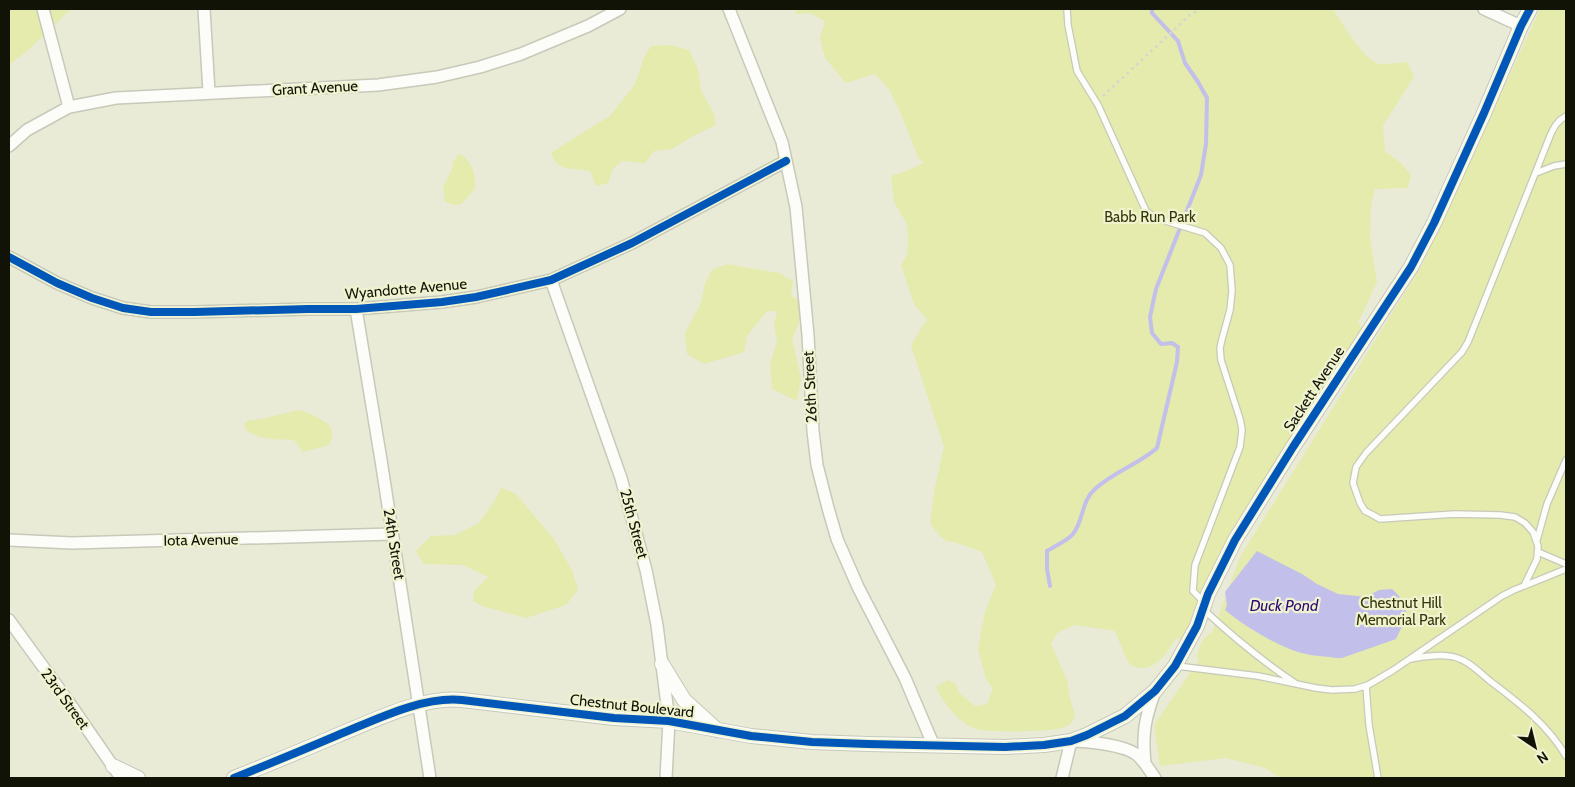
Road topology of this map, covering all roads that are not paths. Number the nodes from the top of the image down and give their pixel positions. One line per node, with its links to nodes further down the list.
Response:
1 (43, 9): 10 (street)
2 (204, 9): 9 (street)
3 (620, 9): 9 (street, Grant Avenue)
4 (1067, 9): 27 (lane)
5 (1484, 9): 8 (street)
6 (1530, 9): 8 (street, Sackett Avenue)
7 (731, 13): 13 (street, 26th Street)
8 (1521, 26): 27 (street, Sackett Avenue)
9 (209, 92): 10 (street, Grant Avenue)
10 (69, 107): 12 (street, Grant Avenue)
11 (1566, 116): 15 (lane)
12 (9, 146)
13 (786, 160): 17 (street, Wyandotte Avenue); 39 (street, 26th Street)
14 (1566, 164): 15 (lane)
15 (1536, 173): 21 (lane)
16 (9, 257): 18 (street, Wyandotte Avenue)
17 (551, 280): 18 (street, Wyandotte Avenue); 30 (street, 25th Street)
18 (356, 309): 20 (street, 24th Street)
19 (1566, 460): 21 (lane)
20 (392, 534): 22 (street, Iota Avenue); 35 (street, 24th Street)
21 (1537, 540): 23 (lane)
22 (9, 541)
23 (1538, 552): 24 (lane); 26 (lane)
24 (1566, 564)
25 (1566, 570): 26 (lane)
26 (1524, 586): 29 (lane)
27 (1204, 606): 31 (street, Sackett Avenue); 32 (lane)
28 (9, 620): 42 (street, 23rd Street)
29 (1408, 660): 33 (lane); 40 (lane)
30 (662, 664): 36 (street, 25th Street); 37 (street)
31 (1175, 666): 32 (lane); 34 (street, Sackett Avenue)
32 (1298, 685): 33 (lane)
33 (1366, 686): 50 (lane)
34 (1155, 691): 38 (street, Sackett Avenue); 41 (street)
35 (418, 704): 36 (street, Chestnut Boulevard); 45 (street, Chestnut Boulevard); 46 (street, 24th Street)
36 (669, 721): 37 (street, Chestnut Boulevard); 47 (street, 25th Street)
37 (718, 730): 39 (street, Chestnut Boulevard)
38 (1071, 741): 39 (street, Chestnut Boulevard); 41 (street); 48 (street)
39 (934, 744)
40 (1566, 756)
41 (1145, 763): 49 (street)
42 (113, 766): 43 (street, 23rd Street); 44 (street)
43 (121, 778)
44 (138, 778)
45 (234, 778)
46 (430, 778)
47 (666, 778)
48 (1062, 778)
49 (1155, 778)
50 (1378, 778)

